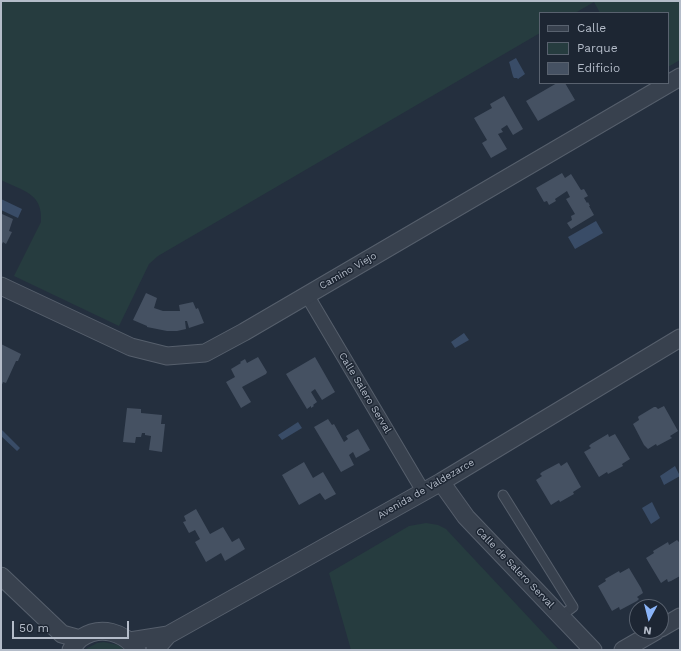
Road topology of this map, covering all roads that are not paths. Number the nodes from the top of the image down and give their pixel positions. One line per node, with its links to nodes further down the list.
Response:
1 (680, 77): 2 (street, Camino Viejo)
2 (669, 83)
3 (668, 84): 5 (street, Camino Viejo)
4 (1, 286): 5 (street, Camino Viejo)
5 (307, 295): 8 (street, Calle Salero Serval)
6 (680, 338): 7 (street, Avenida de Valdezarce)
7 (441, 482): 8 (street, Avenida de Valdezarce); 11 (street, Calle de Salero Serval)
8 (423, 491): 15 (street, Avenida de Valdezarce)
9 (503, 495): 11 (lane)
10 (1, 576): 14 (street)
11 (561, 616): 21 (street, Calle de Salero Serval)
12 (680, 617): 13 (street)
13 (669, 623)
14 (62, 634): 17 (street); 19 (street)
15 (168, 635): 18 (street, Avenida de Valdezarce); 20 (street, Avenida de Valdezarce)
16 (642, 639): 22 (street)
17 (76, 644): 18 (street)
18 (134, 646)
19 (67, 650)
20 (155, 650)
21 (593, 650)
22 (623, 650)

